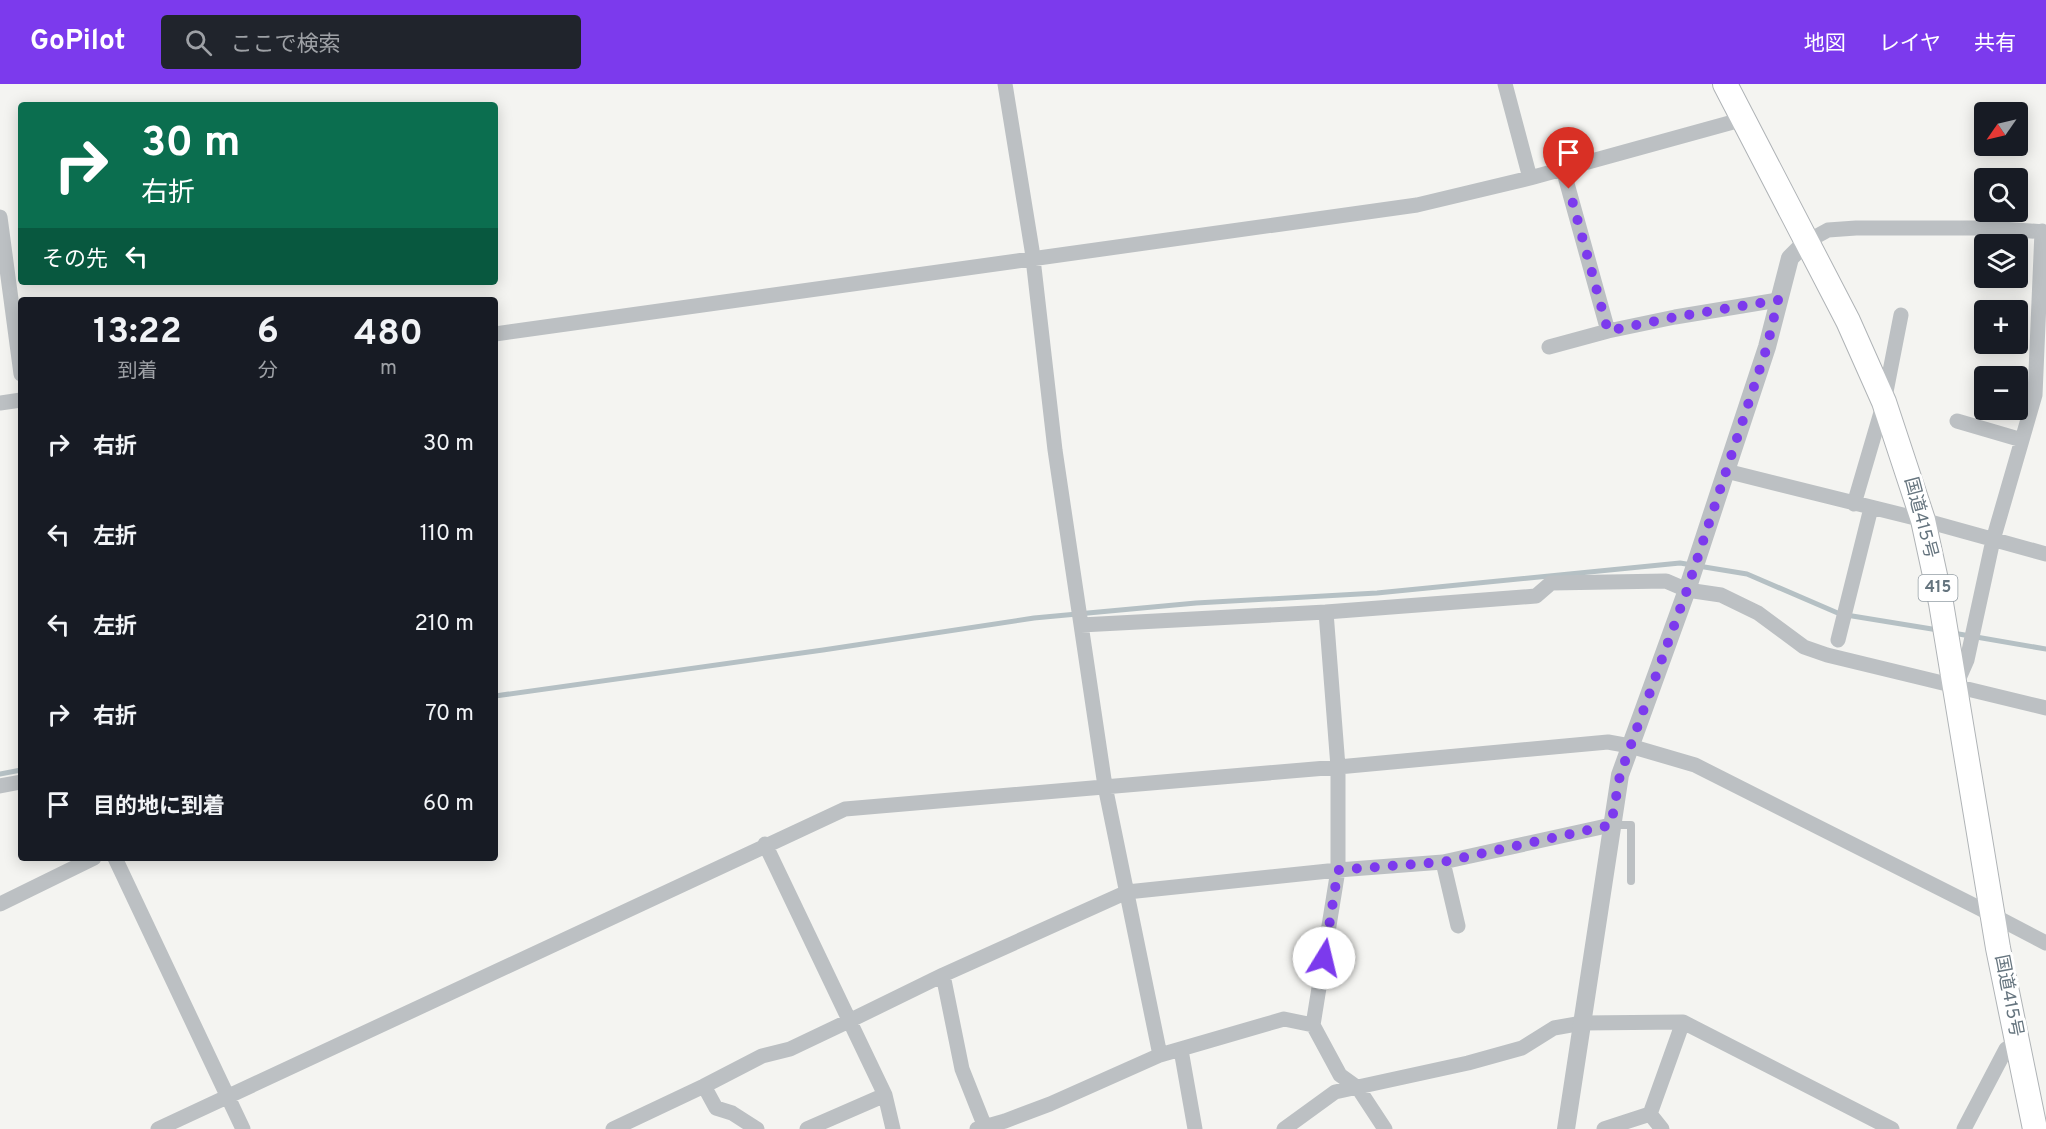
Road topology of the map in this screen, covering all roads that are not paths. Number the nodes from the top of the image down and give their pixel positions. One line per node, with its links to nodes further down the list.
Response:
1 (1005, 84): 10 (street)
2 (1505, 84): 6 (street)
3 (1725, 84): 4 (highway, 国道415号 / 415)
4 (1744, 118): 5 (street); 9 (highway, 国道415号 / 415)
5 (1563, 169): 6 (street); 13 (street)
6 (1530, 178): 10 (street)
7 (0, 217): 16 (street)
8 (2044, 231): 9 (street); 21 (street)
9 (1806, 242): 11 (street); 18 (highway, 国道415号 / 415)
10 (1034, 259): 14 (street); 30 (street)
11 (1778, 300): 13 (street); 22 (street)
12 (1901, 315): 18 (street)
13 (1608, 331): 15 (street)
14 (498, 334)
15 (1549, 346)
16 (18, 352)
17 (18, 400): 19 (street)
18 (1884, 402): 23 (street); 25 (highway, 国道415号 / 415)
19 (0, 403)
20 (1957, 421): 21 (street)
21 (2022, 440): 26 (street)
22 (1726, 471): 23 (street); 28 (street)
23 (1854, 504): 24 (street)
24 (1871, 508): 25 (street); 31 (street)
25 (1923, 520): 26 (street); 32 (highway, 国道415号 / 415)
26 (1993, 540): 27 (street); 32 (street)
27 (2046, 554)
28 (1687, 590): 29 (street); 32 (street); 34 (street)
29 (1326, 612): 30 (street); 35 (street)
30 (1081, 625): 38 (street)
31 (1838, 640)
32 (1956, 685): 33 (street); 48 (highway, 国道415号 / 415)
33 (2046, 708)
34 (1630, 746): 35 (street); 39 (street); 48 (street)
35 (1338, 767): 38 (street); 44 (street)
36 (18, 783): 37 (street)
37 (0, 786)
38 (1106, 786): 40 (street); 46 (street)
39 (1611, 825): 43 (street); 45 (lane); 54 (street)
40 (765, 844): 52 (street); 62 (street)
41 (88, 861): 47 (street)
42 (116, 861): 62 (street)
43 (1443, 862): 44 (street); 49 (street)
44 (1338, 870): 46 (street); 55 (street)
45 (1631, 880)
46 (1127, 892): 51 (street); 58 (street)
47 (0, 904)
48 (1994, 916): 50 (street); 56 (highway, 国道415号 / 415)
49 (1458, 926)
50 (2046, 943)
51 (943, 975): 52 (street); 65 (street)
52 (851, 1020): 59 (street); 61 (street)
53 (1683, 1022): 54 (street); 63 (street); 78 (street)
54 (1582, 1023): 60 (street); 75 (street)
55 (1313, 1025): 57 (street); 60 (street)
56 (2017, 1042): 79 (street); 80 (highway, 国道415号 / 415)
57 (1181, 1050): 58 (street); 72 (street)
58 (1160, 1055): 64 (street)
59 (704, 1086): 68 (street); 69 (street)
60 (1358, 1088): 73 (street); 74 (street)
61 (885, 1095): 70 (street); 71 (street)
62 (229, 1098): 66 (street); 67 (street)
63 (1650, 1114): 76 (street); 77 (street)
64 (1007, 1125): 65 (street)
65 (981, 1128)
66 (159, 1129)
67 (243, 1129)
68 (613, 1129)
69 (757, 1129)
70 (807, 1129)
71 (893, 1129)
72 (1195, 1129)
73 (1284, 1129)
74 (1385, 1129)
75 (1566, 1129)
76 (1604, 1129)
77 (1662, 1129)
78 (1892, 1129)
79 (1964, 1129)
80 (2035, 1129)

